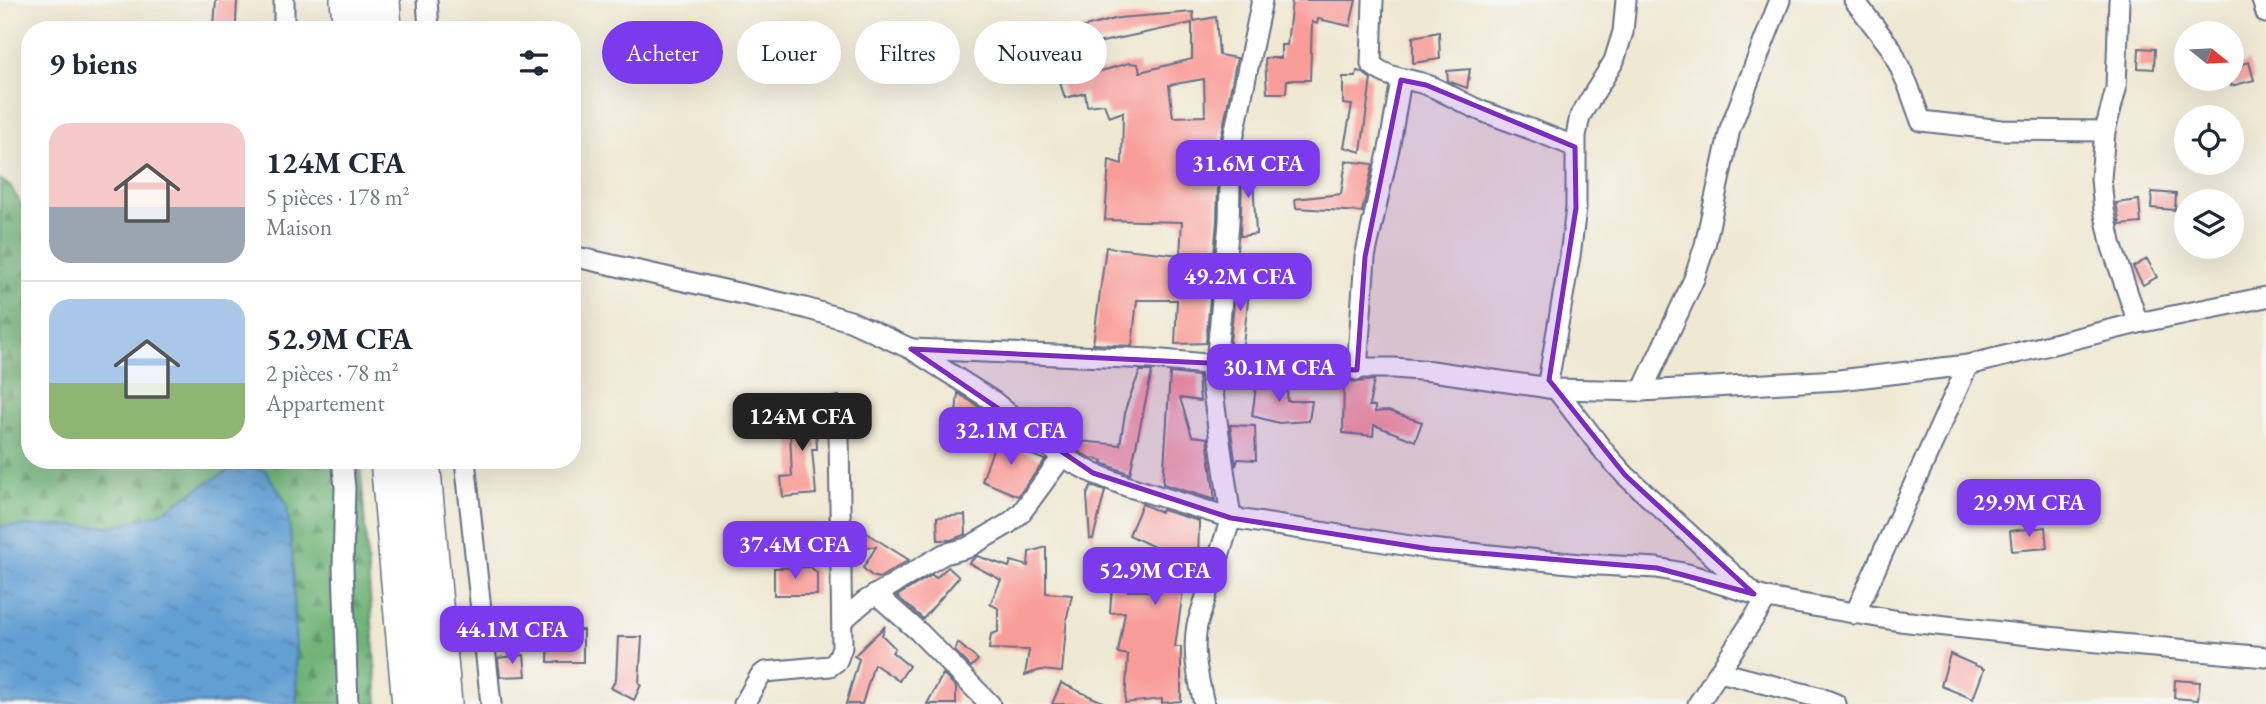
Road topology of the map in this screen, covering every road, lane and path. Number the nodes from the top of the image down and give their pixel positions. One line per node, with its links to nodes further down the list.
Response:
1 (284, 0): 13 (street)
2 (348, 0): 14 (highway)
3 (382, 0): 15 (highway)
4 (427, 0): 16 (street)
5 (1262, 0): 24 (street)
6 (1373, 0): 17 (street)
7 (1626, 0): 19 (street)
8 (1780, 0): 28 (street)
9 (1854, 0): 18 (street)
10 (2119, 0): 18 (street)
11 (2262, 0): 12 (street)
12 (2266, 13)
13 (284, 21)
14 (350, 21)
15 (383, 21)
16 (428, 21)
17 (1401, 80): 19 (street); 26 (street)
18 (2105, 131): 22 (street)
19 (1575, 147): 27 (street)
20 (581, 258): 23 (street)
21 (2266, 297): 22 (street)
22 (2138, 323): 25 (street)
23 (911, 349): 24 (street); 30 (street)
24 (1212, 365): 26 (street); 35 (street)
25 (1968, 365): 28 (street); 38 (street)
26 (1357, 370): 27 (street)
27 (1551, 388): 28 (street); 37 (street)
28 (1642, 391)
29 (839, 434): 39 (street)
30 (1062, 457): 35 (street); 36 (street)
31 (343, 469): 42 (street)
32 (389, 469): 43 (highway)
33 (423, 469): 44 (highway)
34 (466, 469): 45 (street)
35 (1231, 518): 37 (street); 48 (street)
36 (876, 594): 39 (street); 47 (street)
37 (1760, 596): 38 (street); 41 (street)
38 (1855, 614): 40 (street)
39 (843, 620): 46 (street)
40 (2266, 657)
41 (1720, 672): 49 (street); 50 (street)
42 (348, 704)
43 (410, 704)
44 (444, 704)
45 (491, 704)
46 (744, 704)
47 (990, 704)
48 (1204, 704)
49 (1698, 704)
50 (1836, 704)

